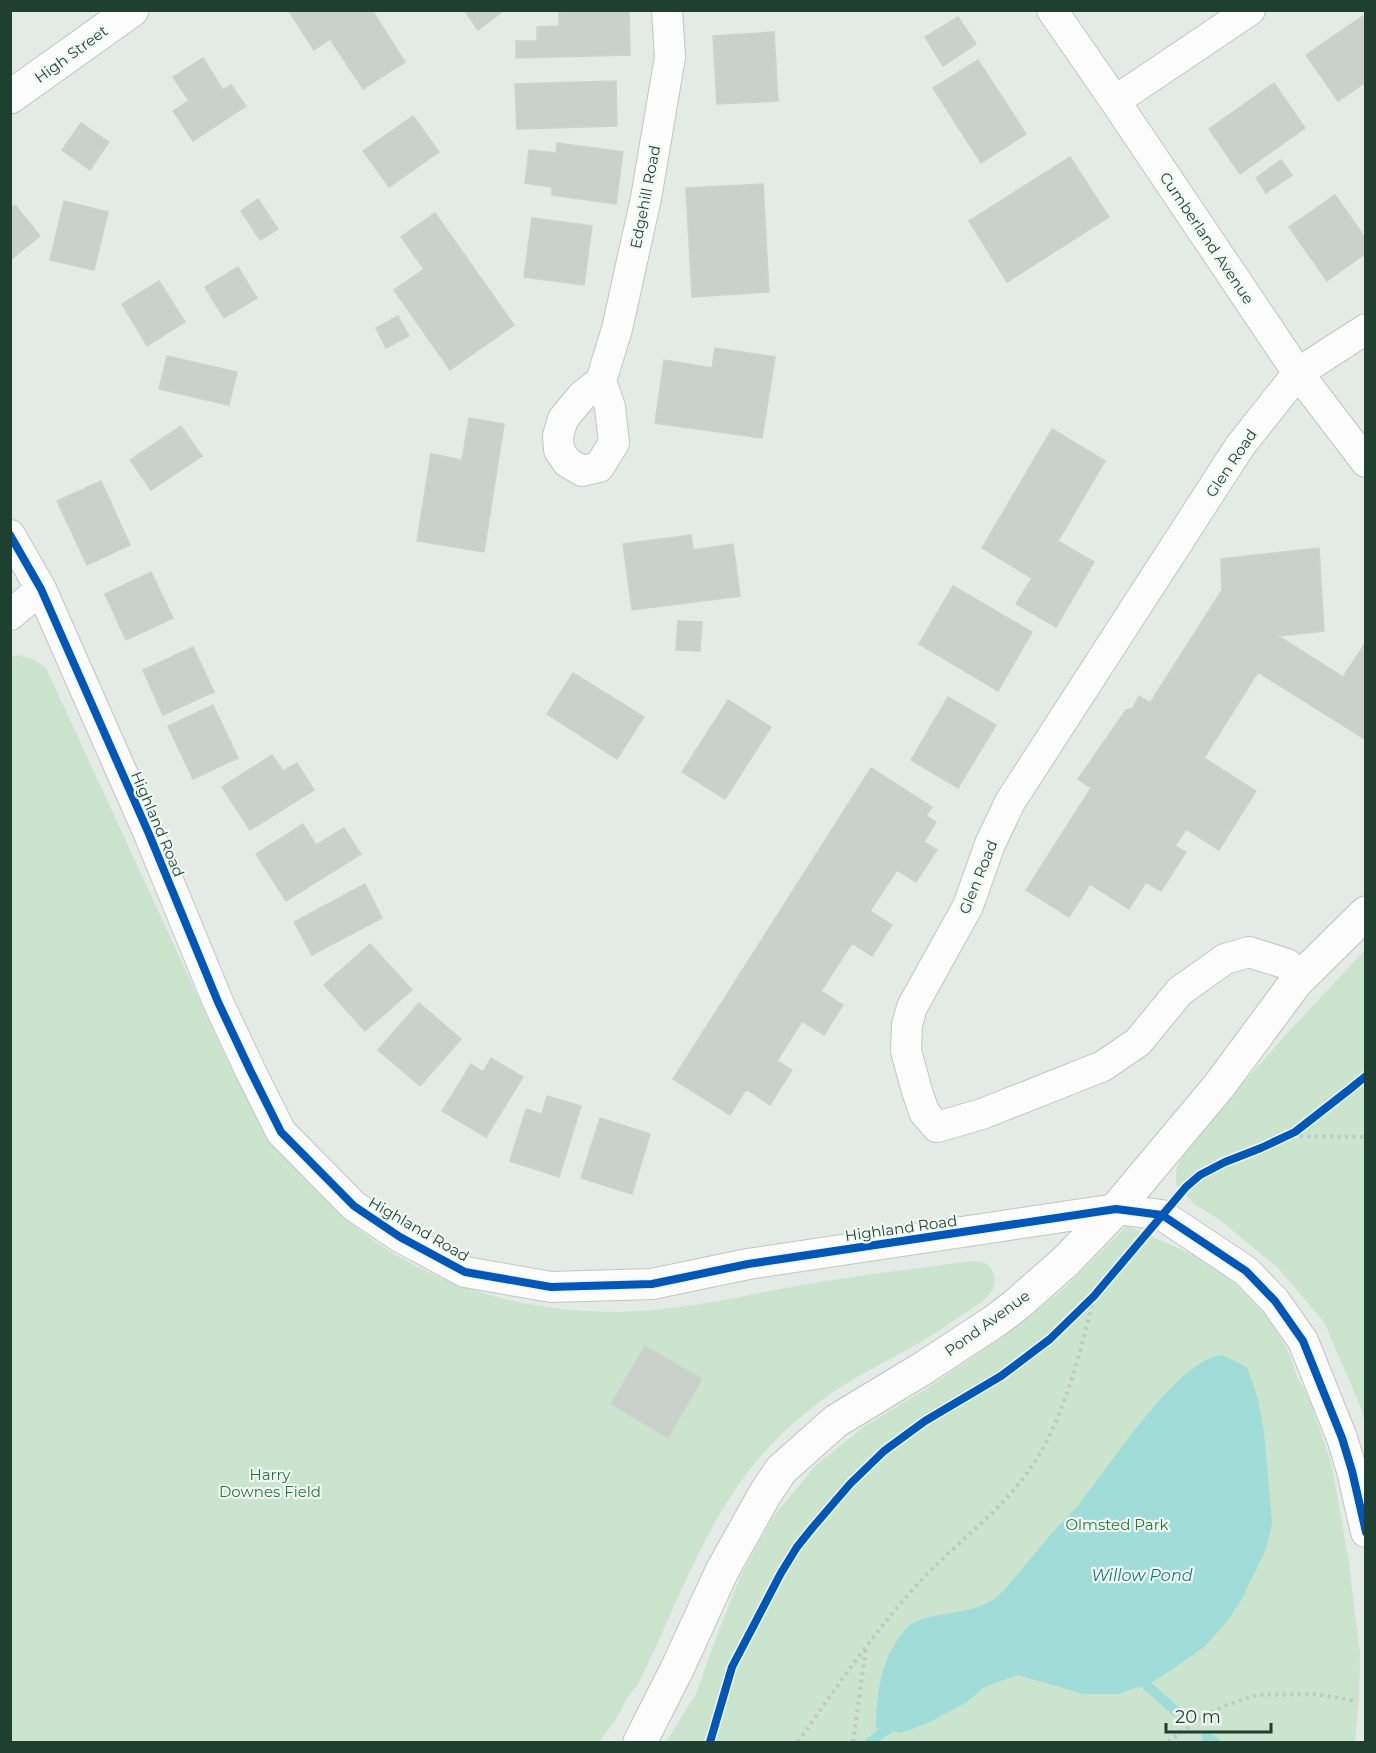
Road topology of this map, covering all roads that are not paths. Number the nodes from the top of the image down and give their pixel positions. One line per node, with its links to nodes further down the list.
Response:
1 (667, 10): 9 (street, Edgehill Road)
2 (1052, 10): 6 (street, Cumberland Avenue)
3 (1250, 10): 6 (street)
4 (123, 13): 5 (main road, High Street)
5 (10, 97)
6 (1115, 101): 8 (street, Cumberland Avenue)
7 (1365, 329): 8 (street, Glen Road)
8 (1298, 373): 10 (street, Cumberland Avenue); 15 (street, Glen Road)
9 (601, 381)
10 (1365, 462)
11 (10, 536): 12 (street, Highland Road)
12 (41, 589): 13 (street); 16 (street, Highland Road)
13 (10, 615)
14 (1365, 913): 16 (main road, Pond Avenue)
15 (1287, 964)
16 (1116, 1209): 17 (street, Highland Road); 18 (main road, Pond Avenue)
17 (1365, 1532)
18 (640, 1743)

